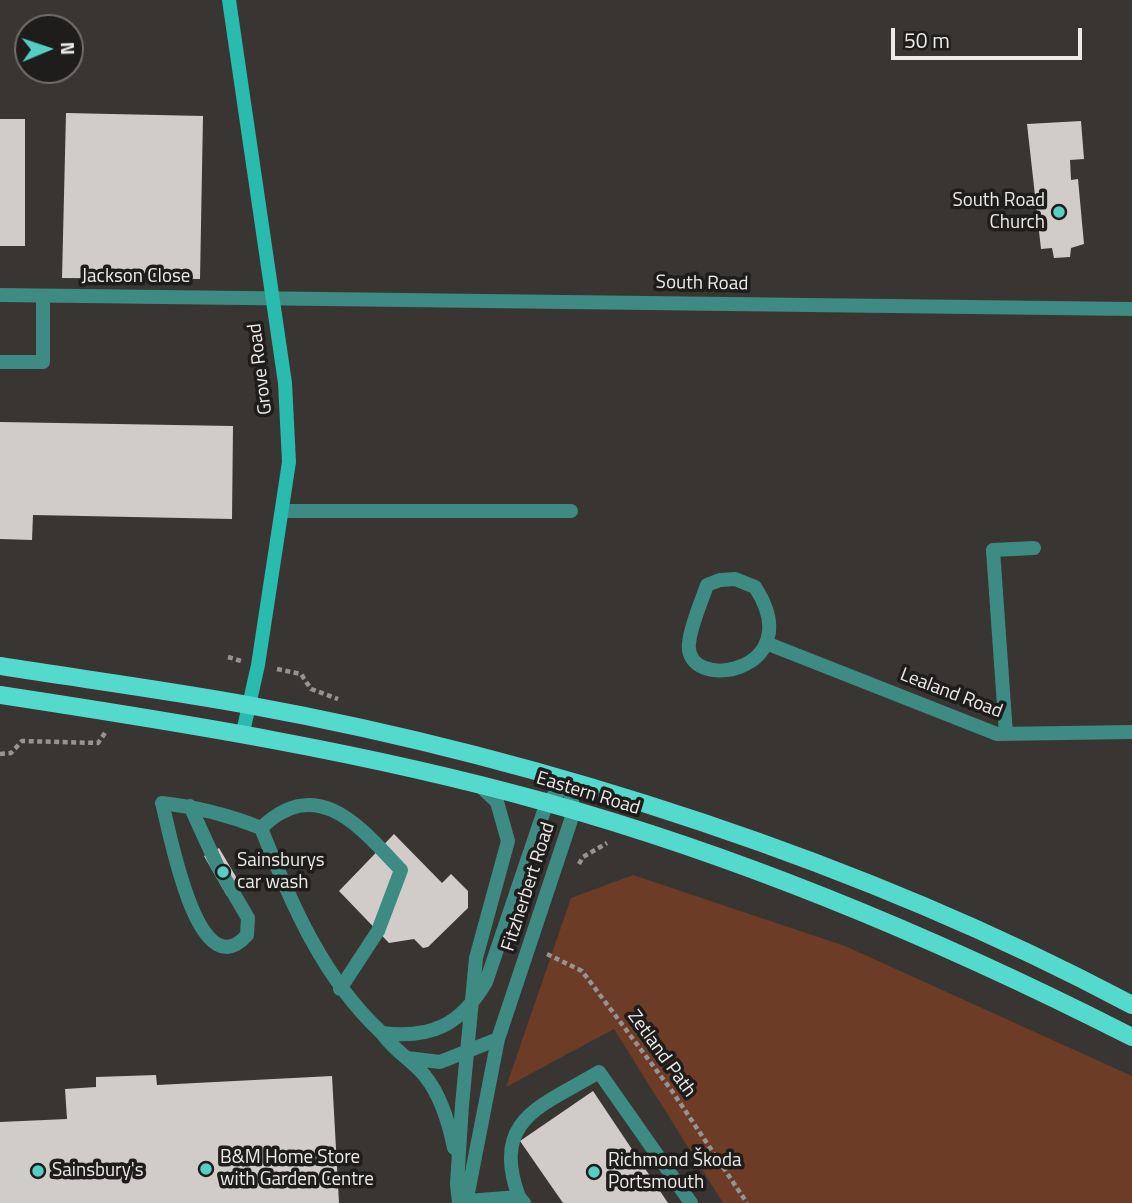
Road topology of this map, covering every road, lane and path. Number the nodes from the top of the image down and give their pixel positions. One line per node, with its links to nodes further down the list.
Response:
1 (229, 0): 4 (street, Grove Road)
2 (0, 295): 3 (street, Jackson Close)
3 (43, 296): 4 (street, Jackson Close); 6 (street)
4 (272, 298): 5 (street, South Road); 7 (street, Grove Road)
5 (1132, 309)
6 (0, 362)
7 (283, 511): 8 (street); 11 (street, Grove Road)
8 (571, 511)
9 (1034, 548): 19 (street)
10 (766, 643): 10 (street); 19 (street, Lealand Road)
11 (258, 665): 13 (path); 15 (street, Grove Road)
12 (0, 666): 15 (main road, Eastern Road)
13 (301, 674)
14 (0, 695): 16 (main road, Eastern Road)
15 (249, 705): 16 (street, Grove Road); 21 (main road, Eastern Road)
16 (243, 732): 22 (main road, Eastern Road)
17 (1132, 732): 19 (street, Lealand Road)
18 (105, 733): 20 (path)
19 (1006, 734)
20 (0, 754)
21 (568, 782): 23 (street, Fitzherbert Road); 25 (street, Fitzherbert Road); 31 (main road, Eastern Road)
22 (477, 784): 23 (main road, Eastern Road); 32 (street, Fitzherbert Road)
23 (547, 802): 25 (main road, Eastern Road); 32 (street, Fitzherbert Road)
24 (190, 806): 24 (street); 26 (street)
25 (574, 811): 29 (street, Fitzherbert Road); 34 (main road, Eastern Road)
26 (261, 828): 30 (street); 30 (street)
27 (616, 844): 28 (path)
28 (573, 874)
29 (530, 946): 35 (street, Fitzherbert Road); 42 (path, Zetland Path)
30 (340, 989): 33 (street)
31 (1132, 1005)
32 (472, 1006): 33 (street); 36 (street, Fitzherbert Road)
33 (382, 1033): 37 (street)
34 (1132, 1037)
35 (498, 1039): 36 (street); 40 (street, Fitzherbert Road)
36 (466, 1054): 37 (street); 38 (street, Fitzherbert Road)
37 (406, 1058): 38 (street)
38 (457, 1184): 40 (street, Fitzherbert Road)
39 (521, 1200): 40 (street); 41 (street)
40 (464, 1202)
41 (691, 1203)
42 (747, 1203)

